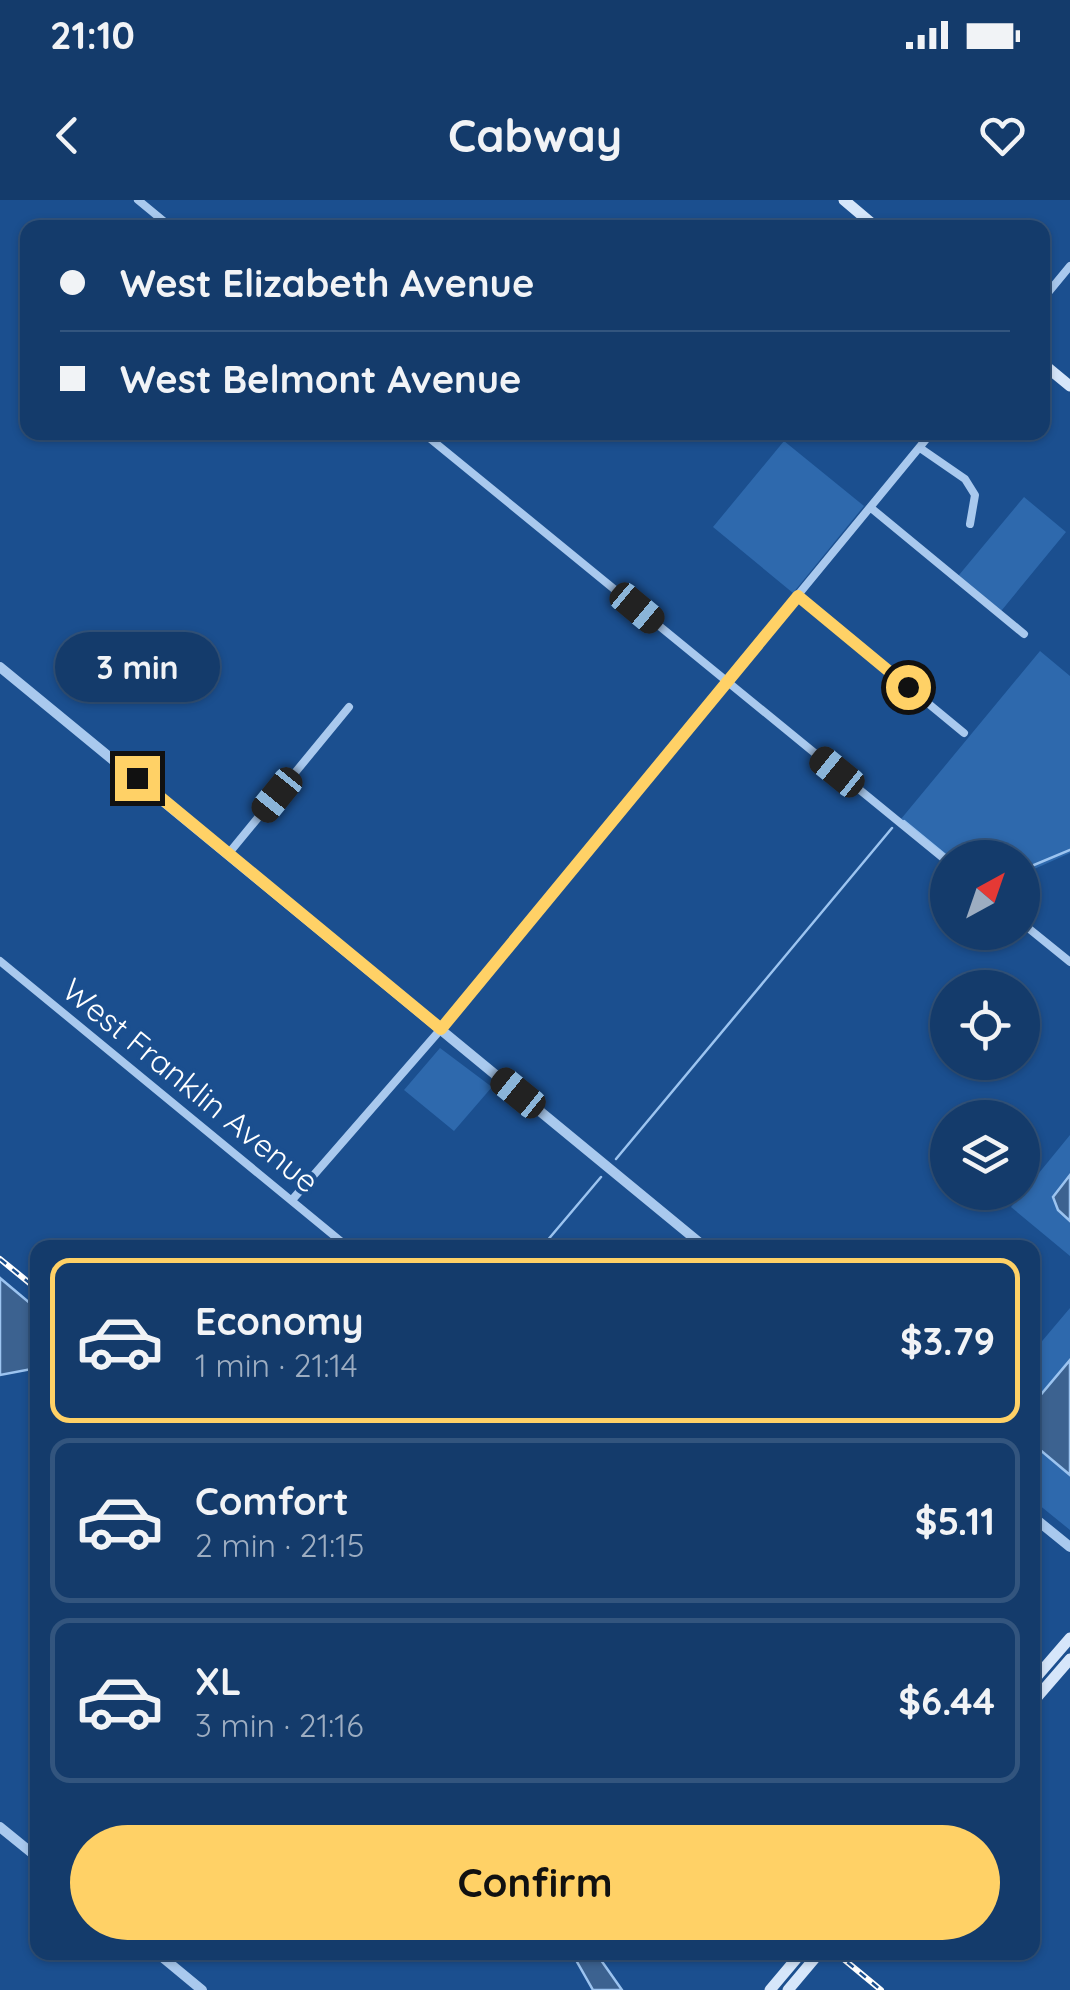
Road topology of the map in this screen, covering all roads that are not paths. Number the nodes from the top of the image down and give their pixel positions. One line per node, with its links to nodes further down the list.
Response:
1 (138, 200): 3 (street)
2 (844, 200): 4 (main road)
3 (162, 220)
4 (868, 220)
5 (1070, 266): 6 (street)
6 (1050, 290)
7 (1050, 370): 8 (main road)
8 (1070, 386)
9 (432, 440): 17 (street)
10 (926, 440): 11 (street)
11 (920, 448): 12 (street); 13 (street)
12 (871, 508): 14 (street); 15 (street)
13 (970, 524)
14 (798, 596): 17 (street); 19 (street)
15 (1024, 634)
16 (0, 667): 21 (street)
17 (727, 682): 20 (street); 25 (street)
18 (349, 708): 21 (street)
19 (964, 733)
20 (930, 847)
21 (228, 854): 25 (street)
22 (1040, 938): 24 (street)
23 (0, 960): 26 (street, West Franklin Avenue)
24 (1070, 962)
25 (441, 1029): 26 (street); 28 (street)
26 (292, 1200): 27 (street, West Franklin Avenue)
27 (340, 1240)
28 (696, 1240)
29 (1040, 1523): 30 (street)
30 (1070, 1547)
31 (1070, 1638): 33 (main road)
32 (1070, 1659): 34 (main road)
33 (1040, 1673)
34 (1040, 1695)
35 (0, 1828): 36 (street)
36 (30, 1852)
37 (166, 1960): 40 (street)
38 (795, 1960): 41 (main road)
39 (813, 1960): 42 (main road)
40 (202, 1990)
41 (770, 1990)
42 (788, 1990)

